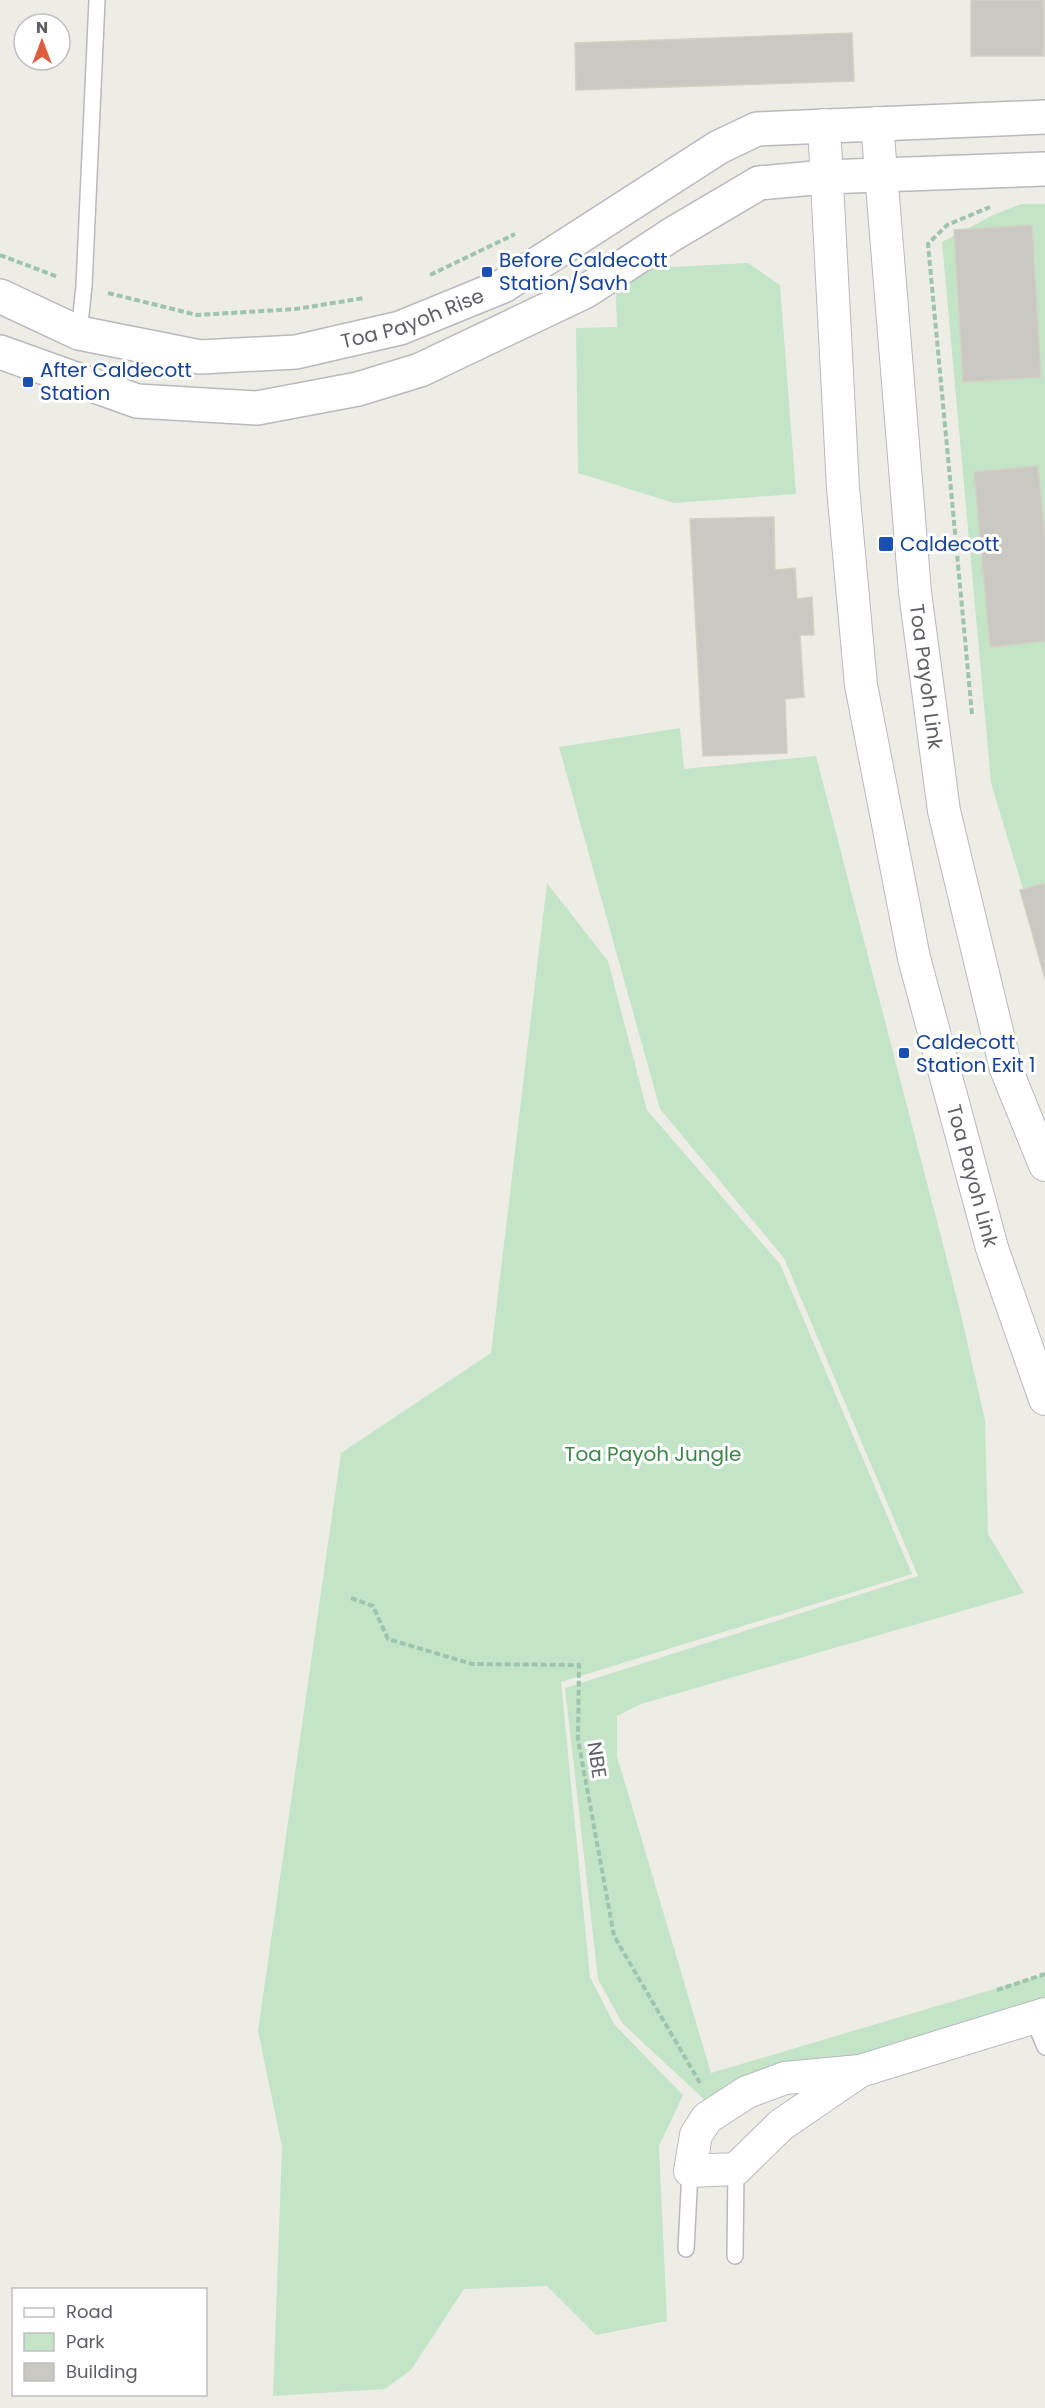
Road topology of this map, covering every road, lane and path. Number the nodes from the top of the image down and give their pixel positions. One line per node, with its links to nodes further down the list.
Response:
1 (97, 0): 12 (lane)
2 (1045, 117): 3 (main road, Toa Payoh Rise)
3 (877, 123): 4 (main road, Toa Payoh Rise); 6 (street)
4 (824, 125): 7 (street); 15 (main road, Toa Payoh Rise)
5 (1045, 169): 6 (main road)
6 (879, 176): 7 (main road); 18 (street, Toa Payoh Link)
7 (825, 177): 16 (main road); 19 (street, Toa Payoh Link)
8 (992, 205): 17 (path)
9 (522, 230): 11 (path)
10 (0, 255): 12 (path)
11 (425, 277)
12 (84, 286): 14 (path); 15 (lane)
13 (0, 296): 15 (main road, Toa Payoh Rise)
14 (372, 296)
15 (79, 333)
16 (0, 352)
17 (972, 714)
18 (1045, 1165)
19 (1045, 1399)
20 (351, 1598): 24 (path, NBE)
21 (1039, 2016): 22 (lane); 23 (street)
22 (1045, 2048)
23 (860, 2071): 25 (street); 26 (street)
24 (702, 2088)
25 (736, 2169): 26 (street); 28 (lane)
26 (690, 2171): 27 (lane)
27 (686, 2249)
28 (735, 2256)

